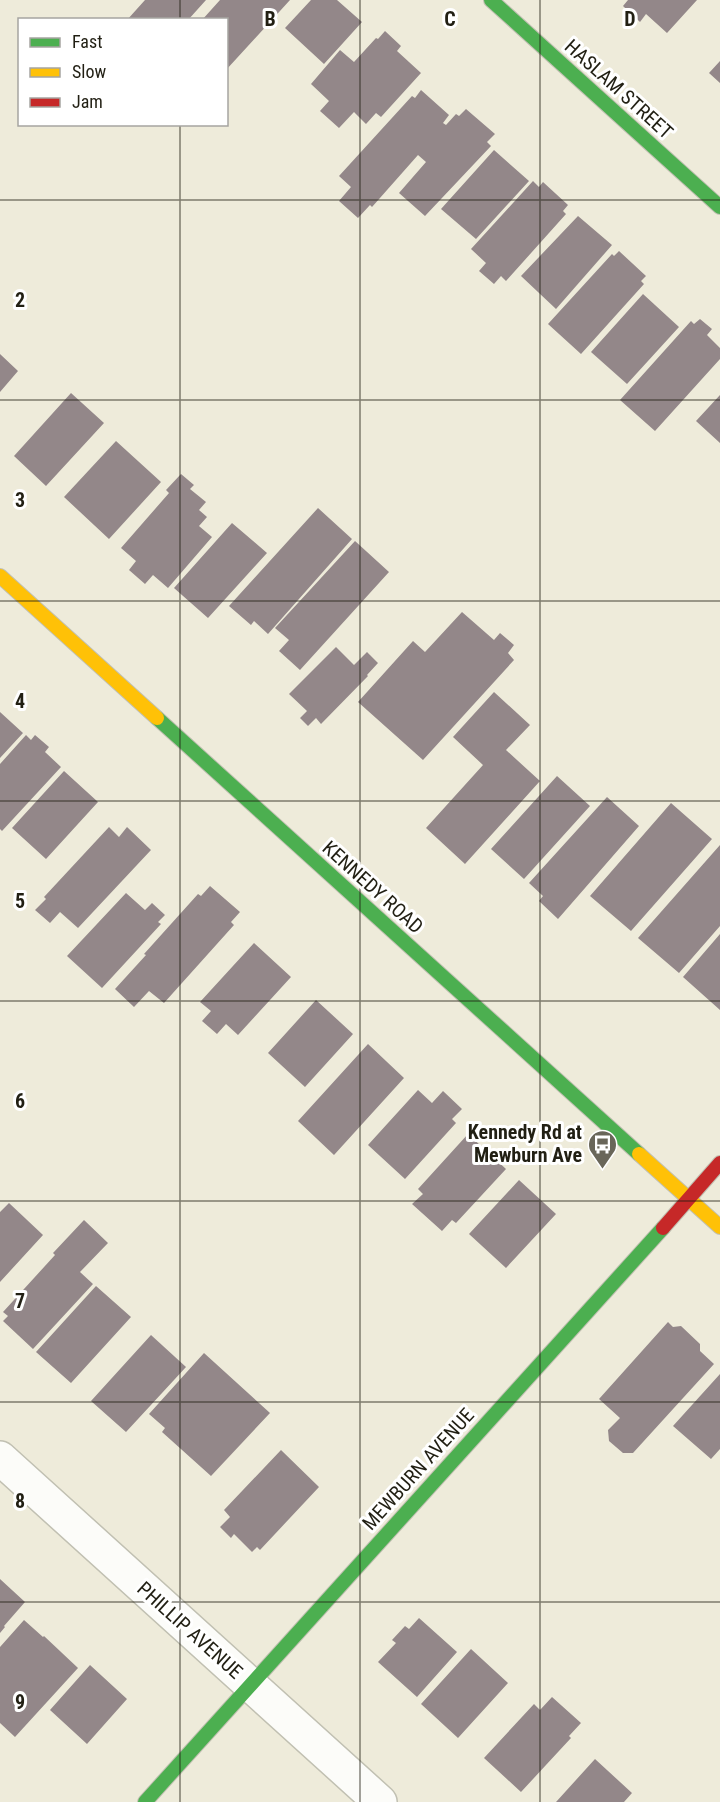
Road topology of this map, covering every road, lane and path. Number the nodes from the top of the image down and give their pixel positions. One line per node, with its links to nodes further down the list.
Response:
1 (491, 0): 2 (street, HASLAM STREET)
2 (720, 207)
3 (0, 576): 5 (street, KENNEDY ROAD)
4 (720, 1162): 5 (street, MEWBURN AVENUE)
5 (689, 1199): 6 (street, KENNEDY ROAD); 8 (street, MEWBURN AVENUE)
6 (720, 1227)
7 (0, 1458): 8 (street, PHILLIP AVENUE)
8 (250, 1684): 9 (street, MEWBURN AVENUE); 10 (street, PHILLIP AVENUE)
9 (145, 1802)
10 (380, 1802)

